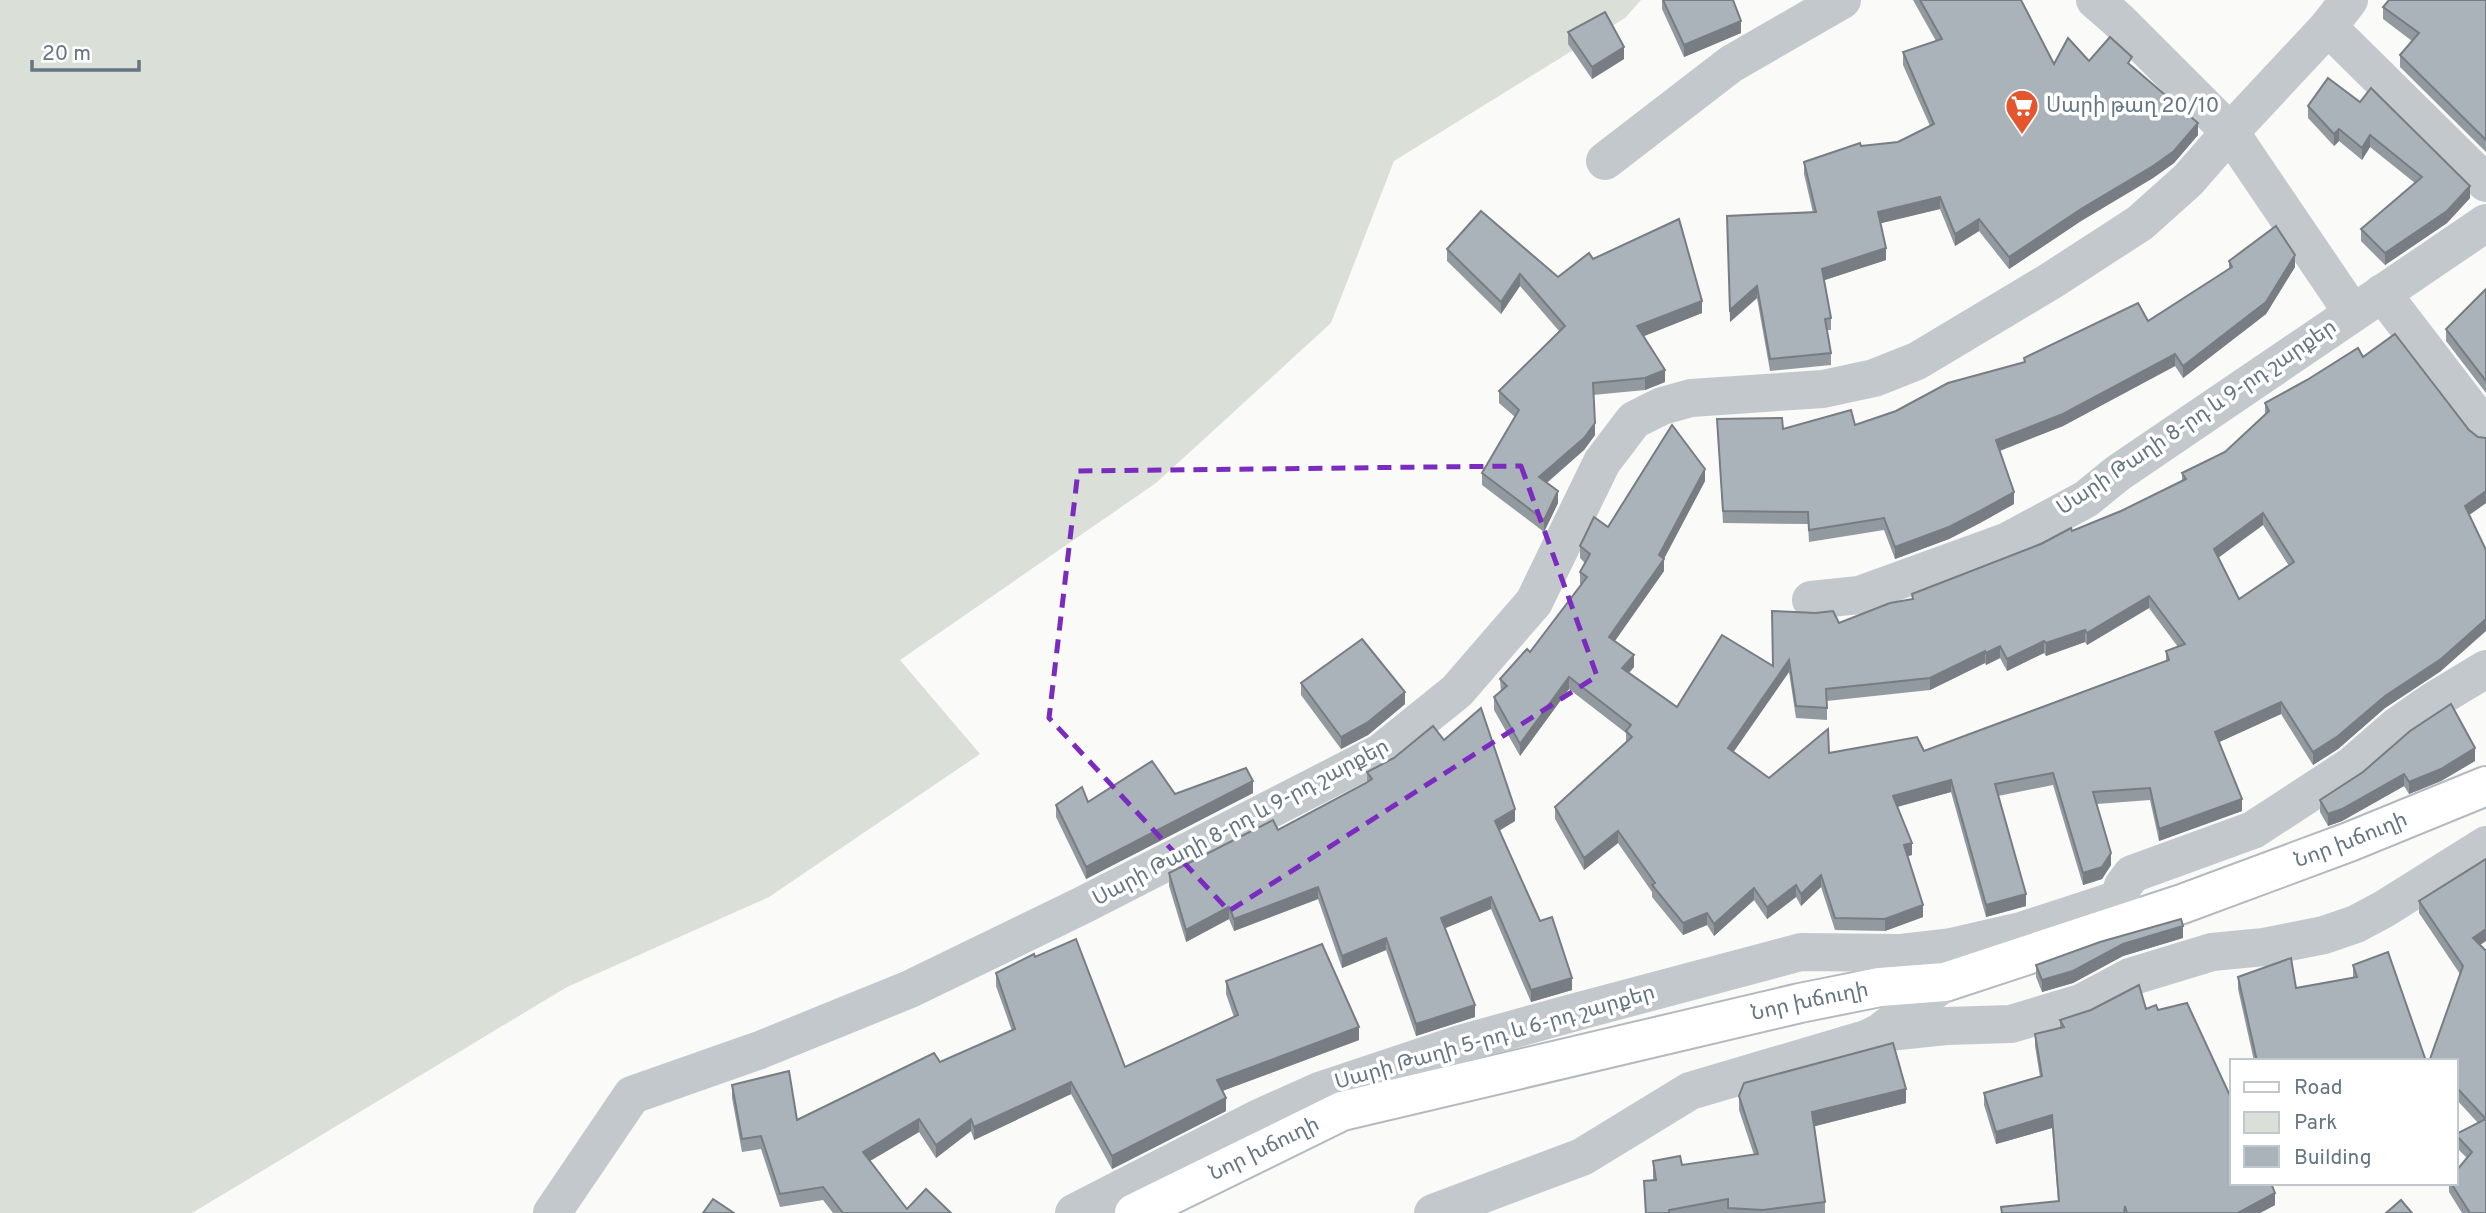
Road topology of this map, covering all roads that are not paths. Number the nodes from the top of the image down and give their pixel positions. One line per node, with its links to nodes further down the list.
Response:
1 (1842, 0): 5 (street)
2 (2095, 0): 4 (street)
3 (2339, 14): 4 (street, Սարի Թաղի 8-րդ և 9-րդ շարքեր); 6 (street)
4 (2230, 132): 8 (street); 18 (street, Սարի Թաղի 8-րդ և 9-րդ շարքեր)
5 (1605, 161)
6 (2486, 183)
7 (2486, 223): 8 (street, Սարի Թաղի 8-րդ և 9-րդ շարքեր)
8 (2367, 302): 9 (street); 10 (street, Սարի Թաղի 8-րդ և 9-րդ շարքեր)
9 (2486, 429)
10 (1811, 600)
11 (2486, 669): 14 (street)
12 (2486, 786): 14 (main road, Նոր խճուղի)
13 (2486, 845): 17 (street)
14 (2114, 913): 15 (street, Սարի Թաղի 5-րդ և 6-րդ շարքեր); 16 (main road, Նոր խճուղի)
15 (1899, 953): 16 (street); 19 (street, Սարի Թաղի 5-րդ և 6-րդ շարքեր)
16 (1945, 982): 17 (street); 20 (main road, Նոր խճուղի)
17 (1879, 1033): 21 (street)
18 (552, 1213)
19 (1074, 1213)
20 (1134, 1213)
21 (1433, 1213)

